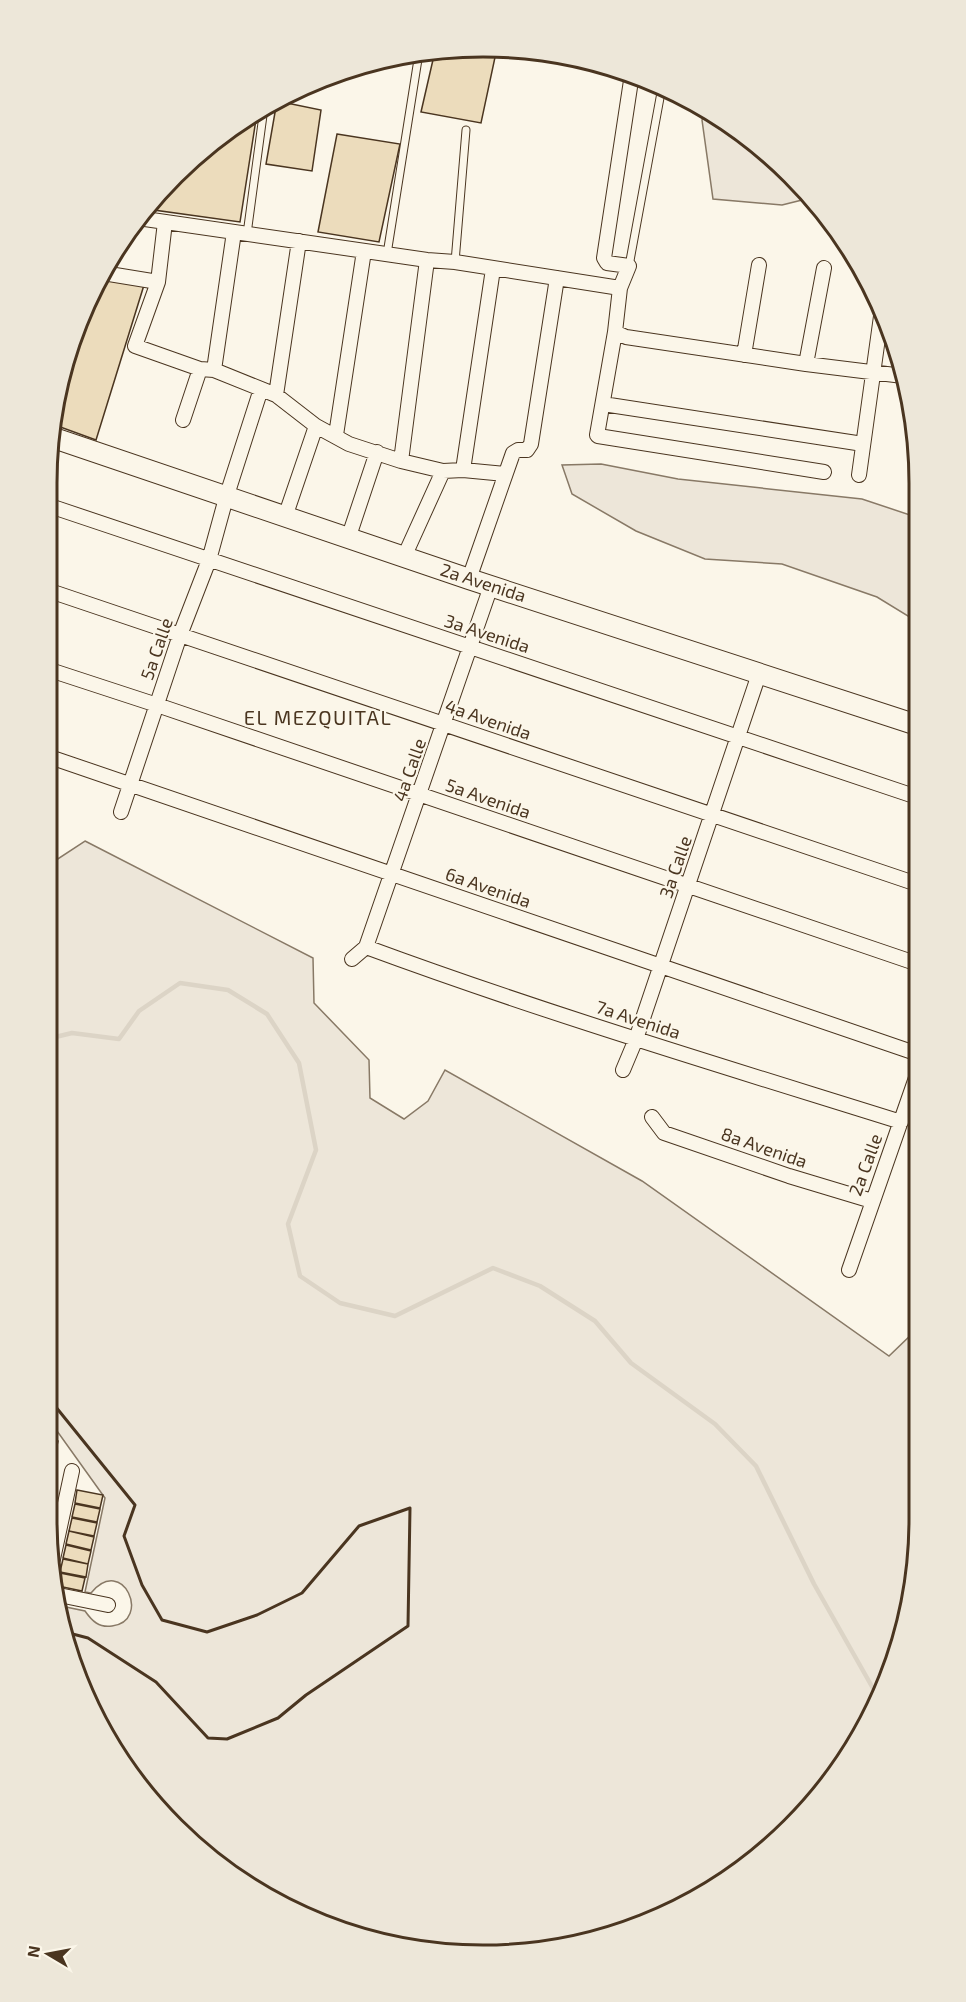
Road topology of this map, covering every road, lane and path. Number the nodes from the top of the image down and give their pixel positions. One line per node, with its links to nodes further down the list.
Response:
1 (418, 62): 11 (lane)
2 (631, 84): 15 (street)
3 (660, 96): 15 (lane)
4 (262, 119): 8 (lane)
5 (466, 130): 13 (lane)
6 (149, 220): 7 (street)
7 (165, 222): 8 (street); 20 (street)
8 (240, 233): 9 (street); 26 (street)
9 (299, 241): 10 (street); 30 (street)
10 (364, 251): 11 (street); 34 (street)
11 (387, 254): 12 (street)
12 (427, 260): 13 (street); 38 (street)
13 (455, 262): 17 (street)
14 (759, 265): 24 (street)
15 (629, 266): 21 (street)
16 (824, 268): 25 (street)
17 (494, 269): 19 (street); 39 (street)
18 (112, 274): 20 (street)
19 (557, 278): 21 (street); 42 (street)
20 (158, 282): 26 (street)
21 (620, 288): 23 (street)
22 (879, 327): 27 (street)
23 (615, 332): 24 (street); 31 (street)
24 (744, 355): 25 (street)
25 (806, 364): 27 (street)
26 (207, 370): 29 (street); 32 (street)
27 (873, 372): 28 (street); 36 (street)
28 (894, 375)
29 (261, 389): 30 (street); 44 (street, 5a Calle)
30 (276, 395): 33 (street)
31 (603, 404): 36 (street); 41 (street)
32 (183, 420)
33 (316, 426): 34 (street); 46 (street)
34 (336, 435): 37 (street)
35 (60, 441): 44 (main road, 2a Avenida)
36 (863, 444): 43 (street)
37 (377, 452): 38 (street); 47 (street)
38 (401, 461): 40 (street)
39 (463, 470): 40 (street); 42 (street)
40 (443, 471): 48 (street)
41 (824, 472)
42 (506, 474): 50 (street)
43 (859, 475)
44 (226, 498): 46 (main road, 2a Avenida); 49 (street, 5a Calle)
45 (57, 509): 49 (street, 3a Avenida)
46 (285, 517): 47 (main road, 2a Avenida)
47 (348, 538): 48 (main road, 2a Avenida)
48 (404, 557): 50 (main road, 2a Avenida)
49 (209, 560): 53 (street, 5a Calle); 54 (street, 3a Avenida)
50 (469, 579): 51 (main road, 2a Avenida)
51 (492, 586): 54 (street, 4a Calle); 56 (main road, 2a Avenida)
52 (57, 594): 53 (street, 4a Avenida)
53 (180, 635): 57 (street, 5a Calle); 59 (street, 4a Avenida)
54 (471, 648): 59 (street, 4a Calle); 60 (street, 3a Avenida)
55 (57, 673): 57 (street, 5a Avenida)
56 (759, 674): 58 (main road, 2a Avenida); 60 (street, 3a Calle)
57 (157, 705): 62 (street, 5a Calle); 64 (street, 5a Avenida)
58 (909, 722)
59 (445, 724): 64 (street, 4a Calle); 66 (street, 4a Avenida)
60 (737, 736): 63 (street, 3a Avenida); 66 (street, 3a Calle)
61 (57, 760): 62 (street, 6a Avenida)
62 (130, 784): 65 (street, 5a Calle); 67 (street, 6a Avenida)
63 (909, 794)
64 (420, 795): 67 (street, 4a Calle); 69 (street, 5a Avenida)
65 (121, 812)
66 (712, 815): 68 (street, 4a Avenida); 69 (street, 3a Calle)
67 (393, 874): 70 (street, 4a Calle); 73 (street, 6a Avenida)
68 (909, 881)
69 (688, 886): 72 (street, 5a Avenida); 73 (street, 3a Calle)
70 (366, 946): 71 (street, 4a Calle); 74 (street, 7a Avenida)
71 (352, 959)
72 (909, 961)
73 (661, 966): 74 (street, 3a Calle); 75 (street, 6a Avenida)
74 (636, 1039): 76 (street, 3a Calle); 79 (street, 7a Avenida)
75 (909, 1051)
76 (622, 1070)
77 (909, 1098): 79 (street, 2a Calle)
78 (652, 1117): 80 (street, 8a Avenida)
79 (901, 1122): 80 (street, 2a Calle)
80 (872, 1201): 81 (street, 2a Calle)
81 (849, 1270)
82 (72, 1471): 83 (street)
83 (58, 1537)
84 (64, 1596): 85 (street)
85 (108, 1605)

